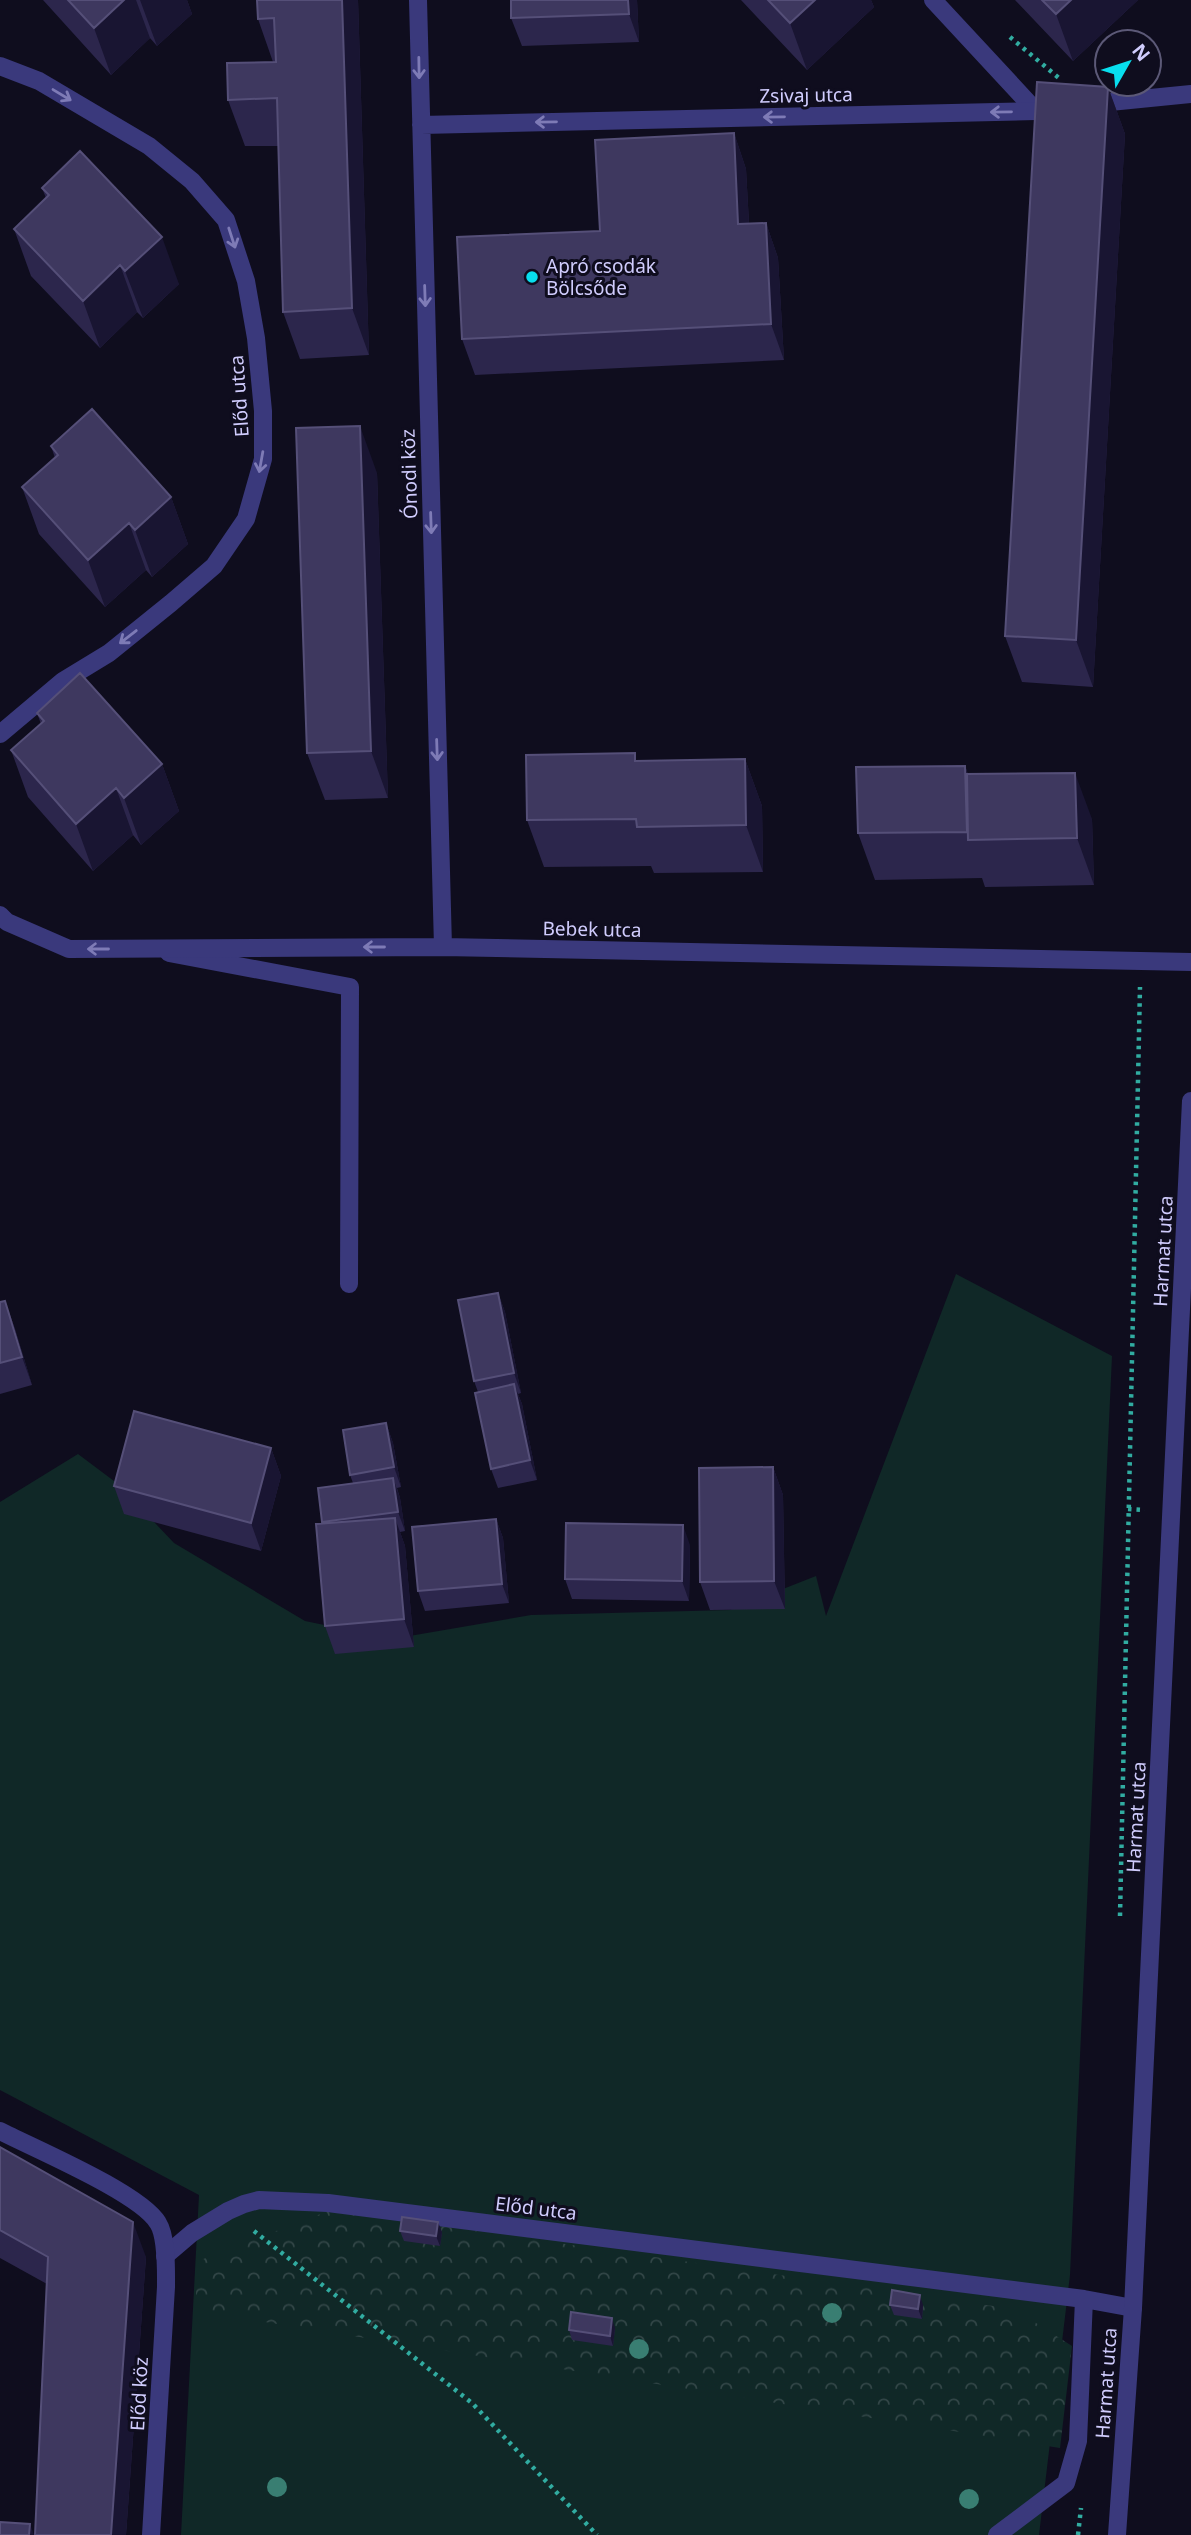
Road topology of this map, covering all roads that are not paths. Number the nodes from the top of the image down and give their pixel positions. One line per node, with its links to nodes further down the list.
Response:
1 (418, 0): 6 (street, Ónodi köz, one-way to 6)
2 (933, 0): 5 (street)
3 (0, 66): 7 (street, Előd utca, one-way to 7)
4 (1191, 94): 5 (street, Zsivaj utca)
5 (1037, 111): 6 (street, Zsivaj utca, one-way to 6)
6 (421, 125): 9 (street, Ónodi köz, one-way to 9)
7 (0, 733)
8 (0, 915): 10 (street, Bebek utca, one-way to 8)
9 (443, 947): 10 (street, Bebek utca, one-way to 10); 11 (street, Bebek utca)
10 (145, 949): 14 (street)
11 (1191, 962)
12 (1191, 1101): 13 (street, Harmat utca)
13 (1191, 1106): 18 (street, Harmat utca)
14 (349, 1284)
15 (0, 2131): 16 (street)
16 (165, 2256): 17 (street, Előd utca); 19 (street, Előd köz)
17 (1084, 2299): 18 (street, Előd utca); 20 (street)
18 (1133, 2308): 21 (street, Harmat utca)
19 (152, 2535)
20 (997, 2535)
21 (1117, 2535)

